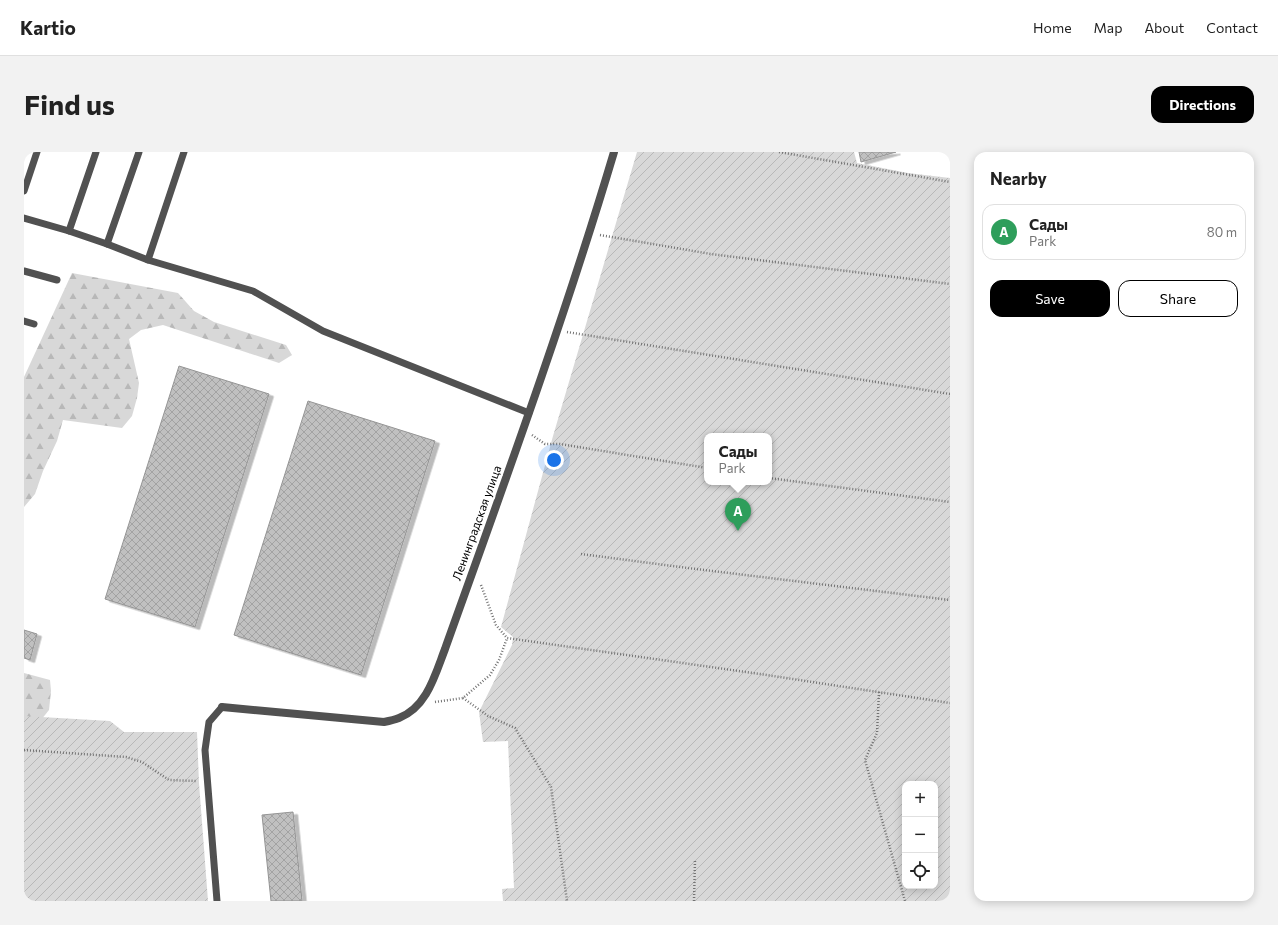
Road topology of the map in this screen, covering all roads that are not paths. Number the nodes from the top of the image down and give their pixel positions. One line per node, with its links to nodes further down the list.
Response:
1 (37, 152): 6 (lane)
2 (96, 152): 8 (lane)
3 (139, 152): 9 (lane)
4 (184, 152): 10 (lane)
5 (614, 152): 15 (street, Ленинградская улица)
6 (24, 191)
7 (24, 218): 8 (lane)
8 (69, 231): 9 (lane)
9 (107, 244): 10 (lane)
10 (148, 260): 15 (lane)
11 (24, 271): 12 (lane)
12 (57, 280)
13 (24, 321): 14 (lane)
14 (34, 324)
15 (529, 413): 16 (street, Ленинградская улица)
16 (222, 707): 17 (lane)
17 (217, 901)

